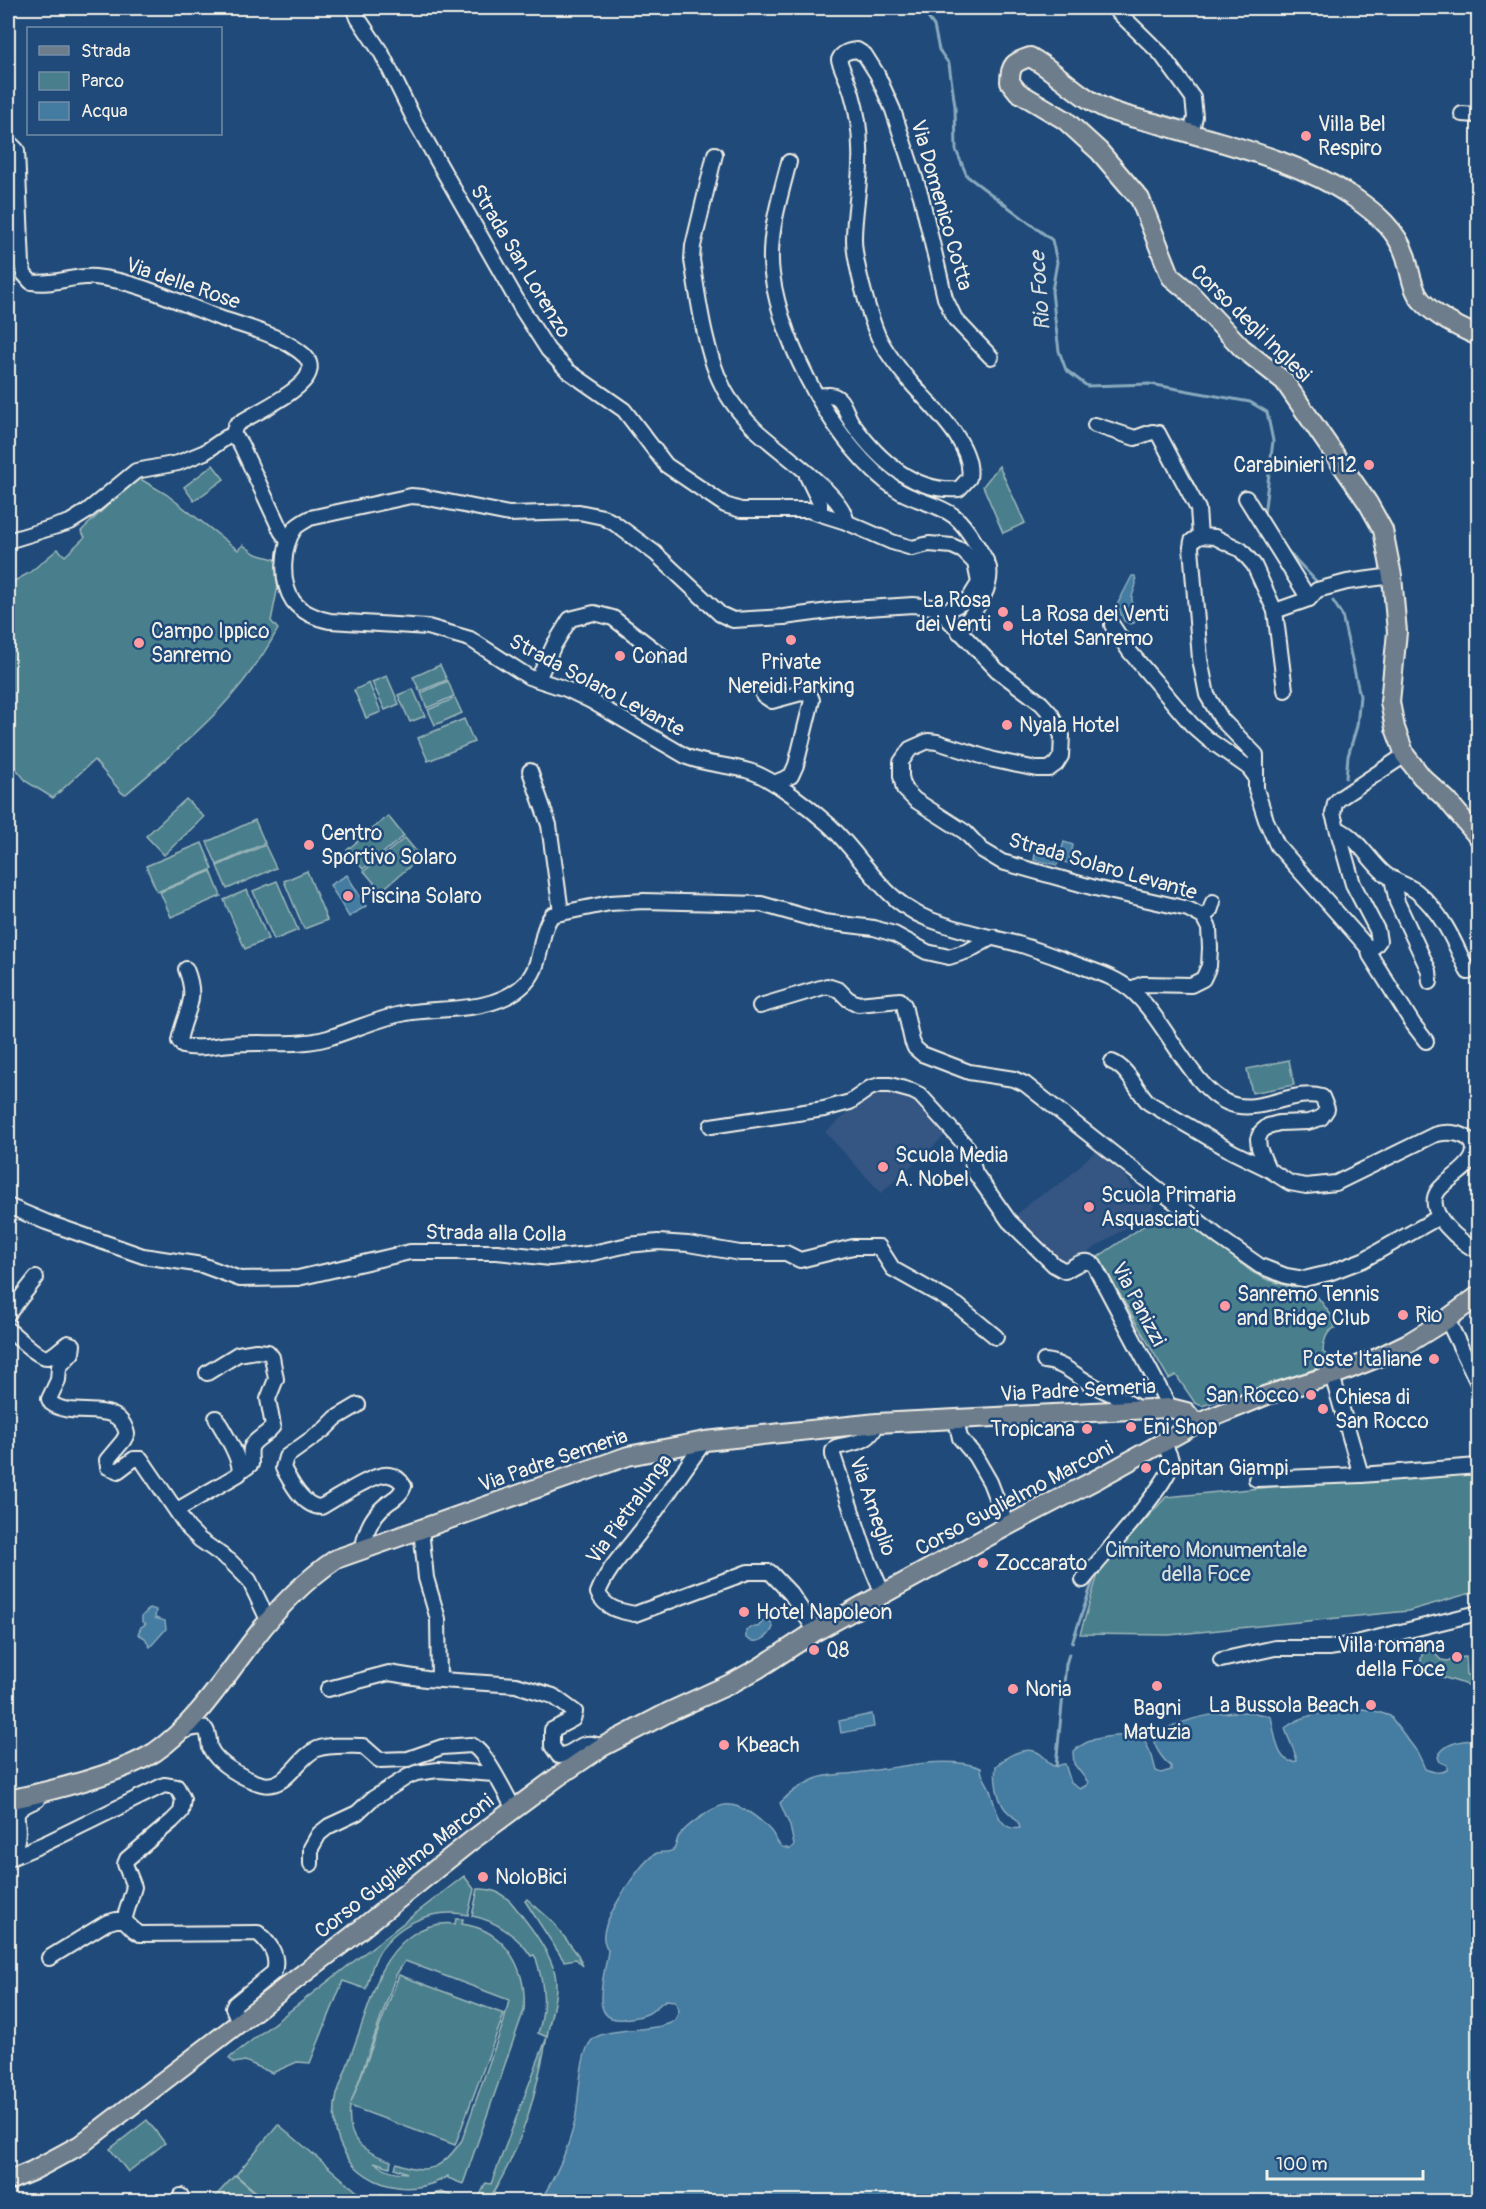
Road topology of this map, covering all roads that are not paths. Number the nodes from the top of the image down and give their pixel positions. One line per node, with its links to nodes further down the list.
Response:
1 (354, 8): 16 (street, Strada San Lorenzo)
2 (1114, 8): 5 (street)
3 (1462, 114): 4 (street)
4 (1479, 115)
5 (1191, 134): 9 (main road, Corso degli Inglesi); 21 (main road, Corso degli Inglesi)
6 (8, 145): 13 (street, Via delle Rose)
7 (715, 154): 14 (street)
8 (789, 162): 11 (street)
9 (1479, 336)
10 (991, 357): 11 (street, Via Domenico Cotta)
11 (817, 396): 26 (street)
12 (1095, 425): 18 (street)
13 (232, 436): 19 (street); 20 (street)
14 (807, 474): 16 (street); 17 (street)
15 (1246, 498): 22 (street)
16 (820, 513): 17 (street, Strada San Lorenzo)
17 (846, 522): 24 (street, Strada San Lorenzo)
18 (1200, 536): 23 (street); 33 (street)
19 (8, 541)
20 (288, 541): 24 (street); 28 (street, Strada Solaro Levante)
21 (1393, 580): 22 (street); 31 (main road, Corso degli Inglesi)
22 (1311, 598): 23 (street)
23 (1275, 611): 29 (street)
24 (942, 613): 26 (street, Strada Solaro Levante)
25 (1112, 625): 33 (street)
26 (959, 632): 40 (street, Strada Solaro Levante)
27 (661, 655): 28 (street)
28 (538, 679): 34 (street, Strada Solaro Levante)
29 (1285, 690)
30 (763, 695): 34 (street)
31 (1405, 755): 35 (street); 36 (main road, Corso degli Inglesi)
32 (530, 771): 39 (street)
33 (1255, 776): 42 (street)
34 (774, 783): 41 (street, Strada Solaro Levante)
35 (1338, 829): 37 (street); 42 (street)
36 (1479, 837)
37 (1392, 878): 44 (street); 45 (street)
38 (1213, 902): 40 (street)
39 (561, 912): 41 (street); 43 (street)
40 (1203, 917): 46 (street, Strada Solaro Levante)
41 (993, 938): 46 (street, Strada Solaro Levante)
42 (1370, 948): 48 (street)
43 (186, 969)
44 (1468, 972)
45 (1430, 982)
46 (1131, 989): 51 (street, Strada Solaro Levante)
47 (760, 1006): 53 (street)
48 (1426, 1041)
49 (1112, 1062): 51 (street)
50 (711, 1126): 66 (street, Via Panizzi)
51 (1268, 1169): 53 (street)
52 (8, 1206): 60 (street, Strada alla Colla)
53 (1439, 1217): 54 (street)
54 (1479, 1251)
55 (36, 1278): 57 (street)
56 (1479, 1296): 58 (main road, Corso Guglielmo Marconi)
57 (8, 1314)
58 (1447, 1319): 63 (main road, Corso Guglielmo Marconi); 64 (street)
59 (8, 1330): 78 (street)
60 (996, 1337)
61 (1044, 1361): 67 (street)
62 (207, 1372): 75 (street)
63 (1332, 1375): 71 (main road, Corso Guglielmo Marconi); 76 (street)
64 (1479, 1383)
65 (358, 1405): 81 (street)
66 (1170, 1408): 67 (main road, Via Padre Semeria); 71 (main road, Via Padre Semeria)
67 (1138, 1409): 69 (main road, Via Padre Semeria)
68 (216, 1418): 75 (street)
69 (956, 1420): 70 (main road, Via Padre Semeria); 79 (street)
70 (877, 1423): 72 (main road, Via Padre Semeria); 83 (street, Via Ameglio)
71 (1196, 1424): 73 (main road, Corso Guglielmo Marconi)
72 (705, 1441): 80 (main road, Via Padre Semeria); 86 (street, Via Pietralunga)
73 (1163, 1442): 79 (main road, Corso Guglielmo Marconi); 82 (street)
74 (1479, 1466): 76 (street)
75 (240, 1469): 78 (street)
76 (1361, 1474): 77 (street)
77 (1256, 1479)
78 (177, 1510): 85 (street)
79 (1007, 1526): 83 (main road, Corso Guglielmo Marconi)
80 (421, 1529): 81 (main road, Via Padre Semeria); 88 (street)
81 (363, 1549): 85 (main road, Via Padre Semeria)
82 (1083, 1580)
83 (885, 1593): 86 (main road, Corso Guglielmo Marconi)
84 (1479, 1613): 87 (street)
85 (269, 1622): 90 (main road, Via Padre Semeria)
86 (816, 1632): 91 (main road, Corso Guglielmo Marconi)
87 (1221, 1660)
88 (439, 1679): 89 (street); 91 (street)
89 (328, 1689)
90 (177, 1732): 92 (street); 93 (main road, Via Padre Semeria)
91 (602, 1748): 95 (main road, Corso Guglielmo Marconi)
92 (494, 1774): 95 (street); 98 (street)
93 (45, 1792): 94 (main road, Via Padre Semeria); 96 (street)
94 (8, 1800)
95 (514, 1809): 101 (main road, Corso Guglielmo Marconi)
96 (8, 1849)
97 (8, 1859): 99 (street)
98 (311, 1864)
99 (124, 1920): 100 (street); 101 (street)
100 (49, 1958)
101 (239, 2021): 102 (main road, Corso Guglielmo Marconi)
102 (8, 2181)

